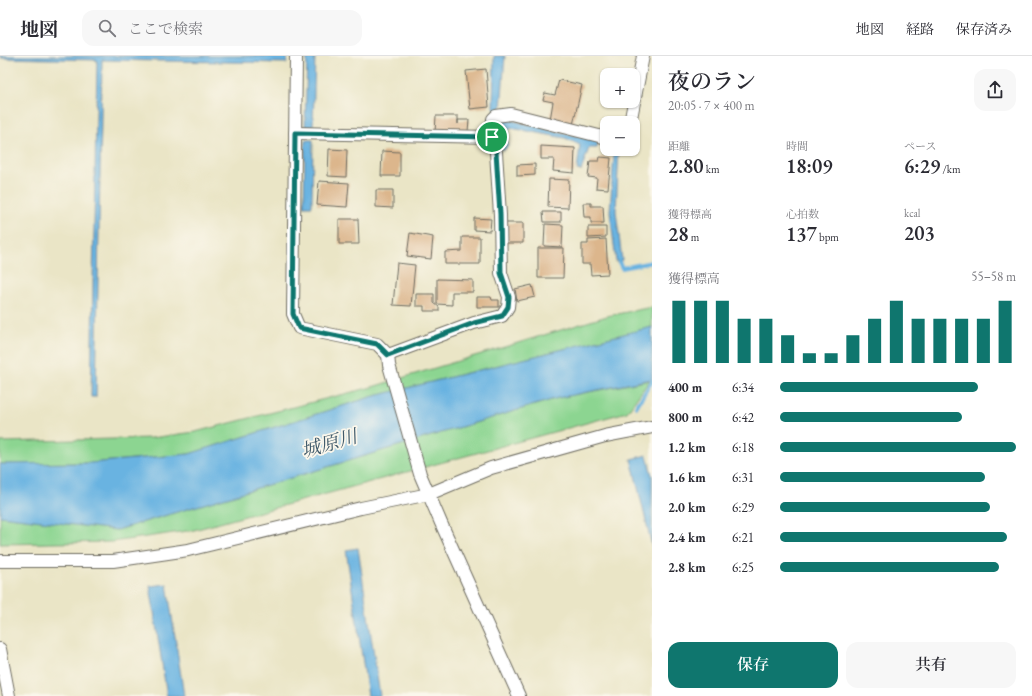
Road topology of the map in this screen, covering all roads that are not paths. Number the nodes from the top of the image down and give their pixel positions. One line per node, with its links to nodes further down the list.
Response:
1 (296, 56): 4 (street)
2 (643, 56): 3 (street)
3 (631, 116)
4 (295, 133): 6 (street); 7 (street)
5 (600, 136): 6 (street)
6 (492, 137): 7 (street)
7 (388, 360): 9 (street)
8 (652, 427): 9 (street)
9 (429, 494): 10 (street); 13 (street)
10 (0, 562)
11 (0, 649): 12 (street)
12 (8, 696)
13 (519, 696)

